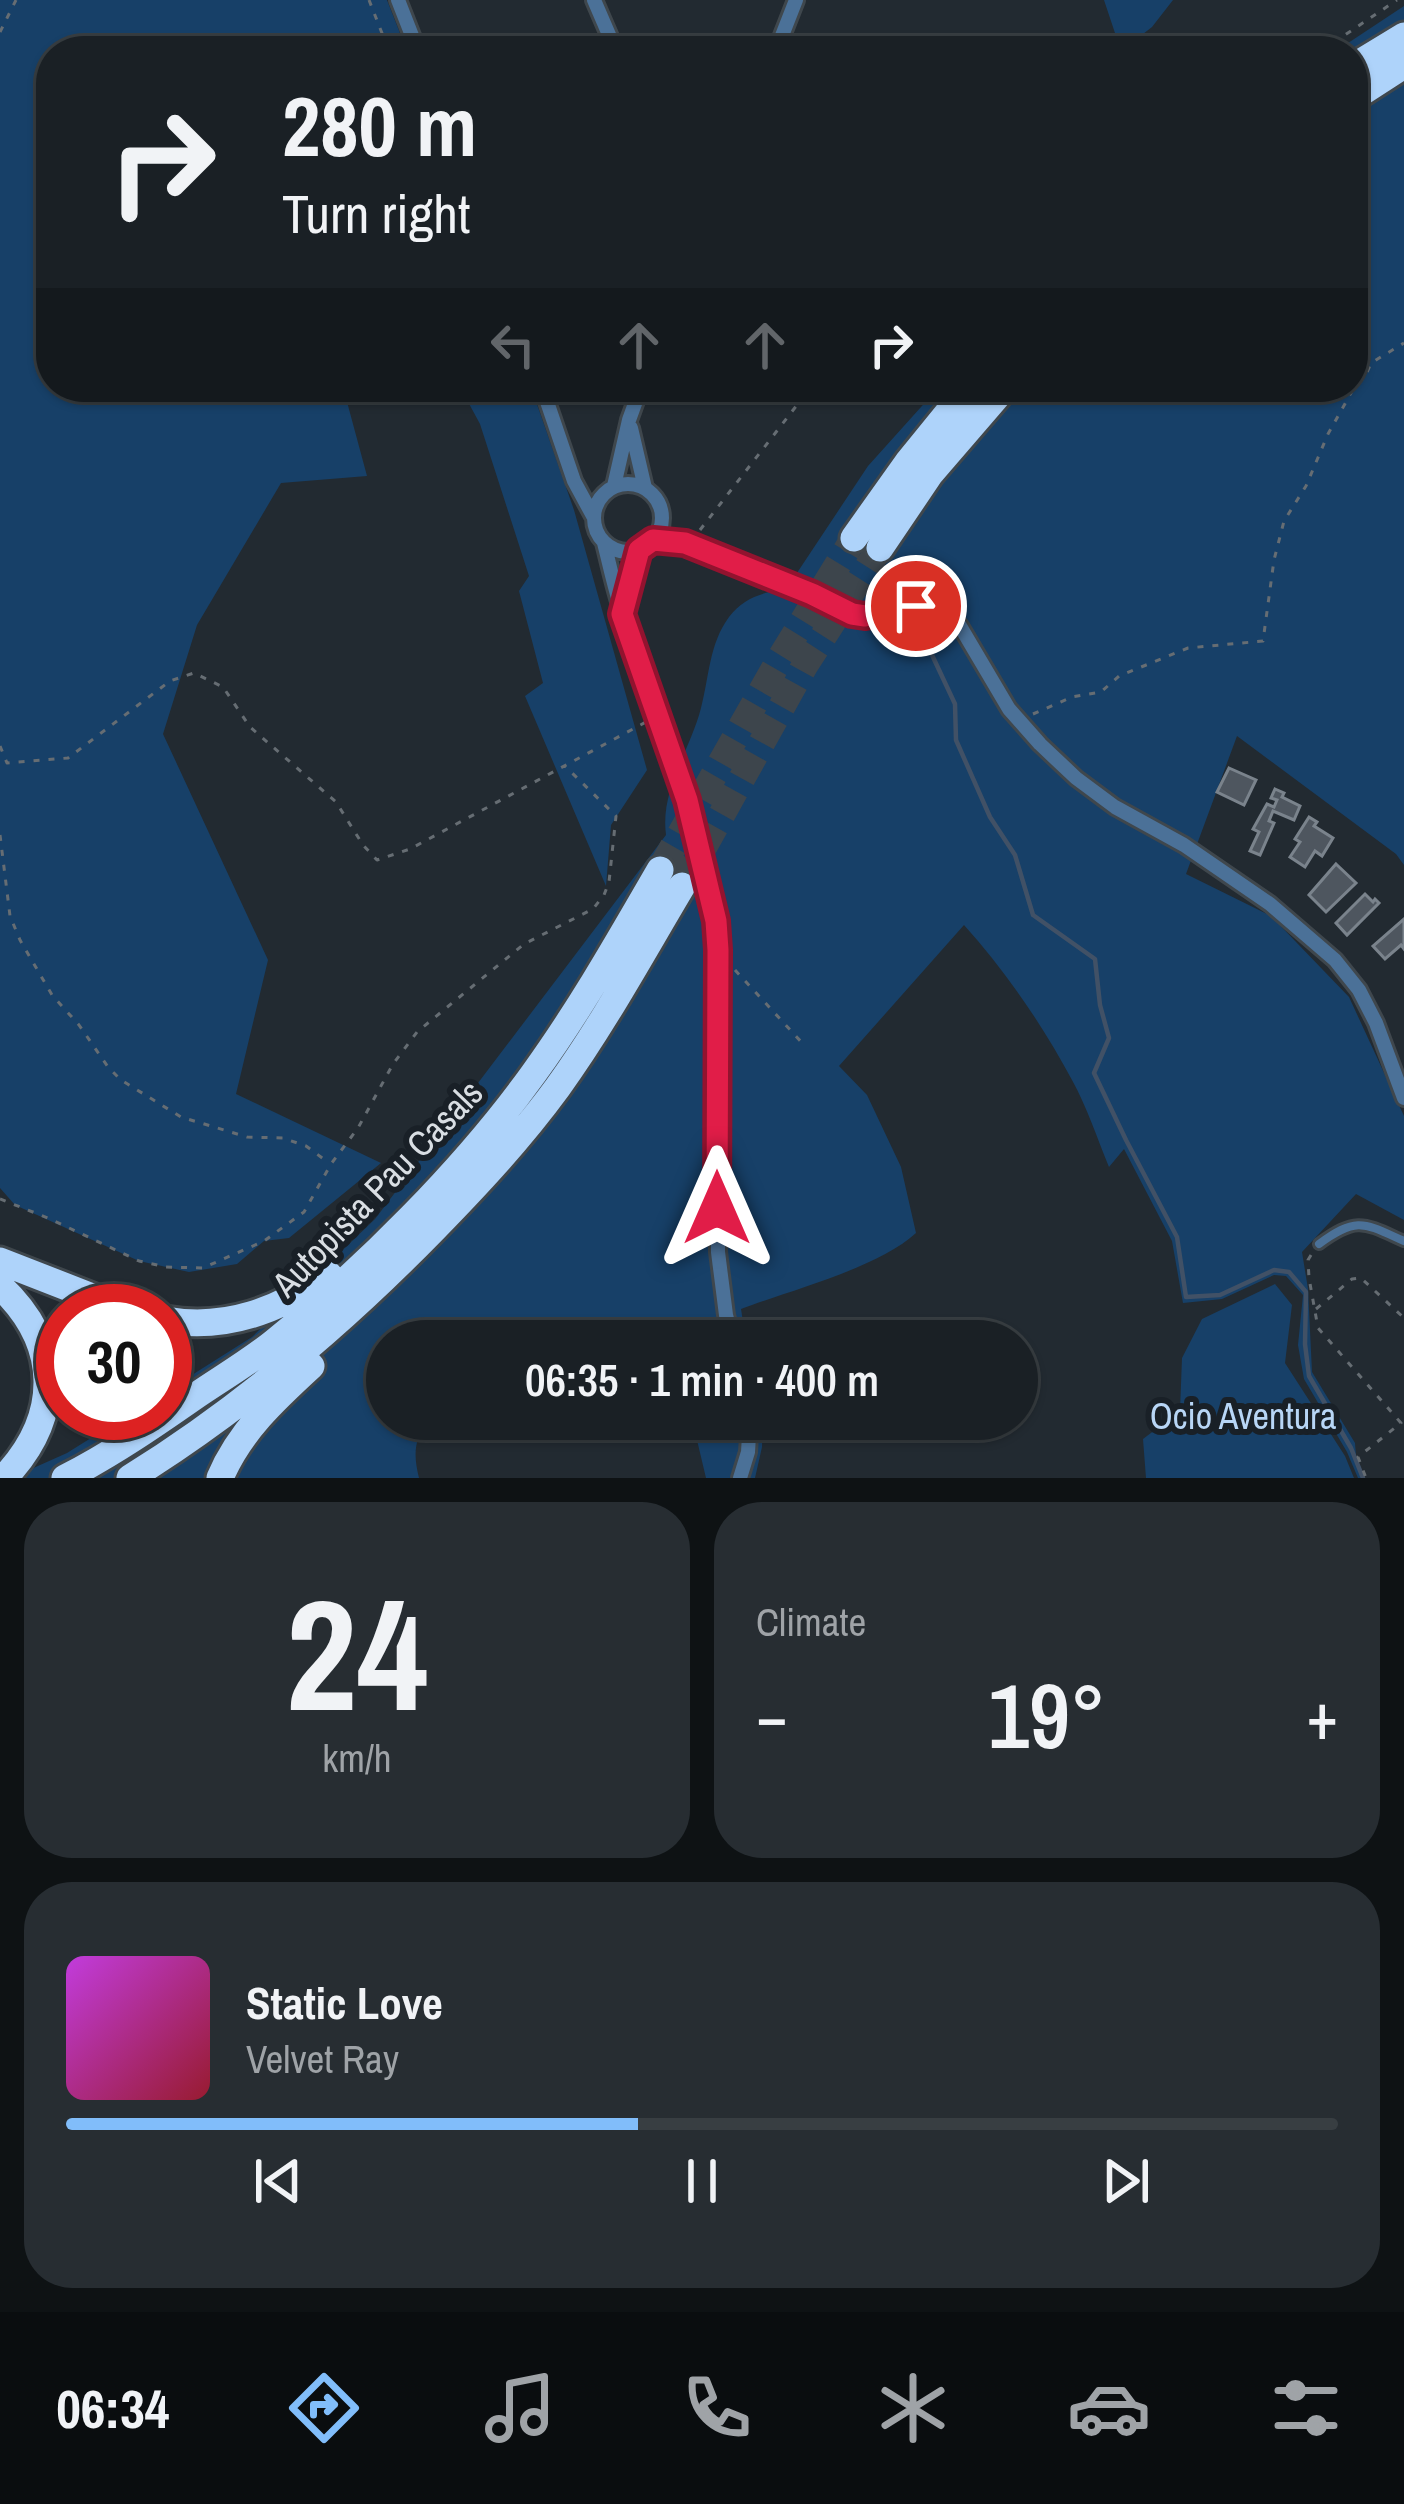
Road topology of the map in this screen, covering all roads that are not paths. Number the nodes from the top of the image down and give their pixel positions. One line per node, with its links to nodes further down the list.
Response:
1 (398, 0): 4 (street)
2 (594, 0): 5 (street)
3 (796, 0): 6 (street)
4 (412, 36)
5 (610, 36)
6 (782, 36)
7 (1404, 36): 8 (highway)
8 (1368, 58)
9 (1404, 65): 10 (highway)
10 (1368, 88)
11 (547, 402): 16 (street)
12 (636, 402): 15 (street)
13 (958, 402): 14 (highway)
14 (992, 402)
15 (629, 420): 17 (street); 18 (street)
16 (574, 481): 18 (street); 19 (street)
17 (645, 488): 18 (street); 20 (street)
18 (608, 490): 19 (street)
19 (593, 516): 22 (street)
20 (662, 520): 21 (street); 23 (street)
21 (653, 540): 23 (street); 24 (street)
22 (604, 543): 24 (street); 25 (street)
23 (685, 543): 26 (street)
24 (639, 550): 25 (street)
25 (622, 614): 34 (street)
26 (1404, 1098)
27 (480, 1182): 28 (highway, Autopista Pau Casals); 39 (highway, Autopista Pau Casals); 40 (highway)
28 (406, 1221): 35 (highway); 38 (highway, Autopista Pau Casals)
29 (1404, 1241): 30 (lane)
30 (1319, 1244)
31 (0, 1261): 32 (highway)
32 (59, 1284)
33 (0, 1286): 37 (highway)
34 (727, 1320)
35 (192, 1323)
36 (749, 1440): 41 (street)
37 (4, 1478)
38 (65, 1478)
39 (130, 1478)
40 (220, 1478)
41 (740, 1478)

